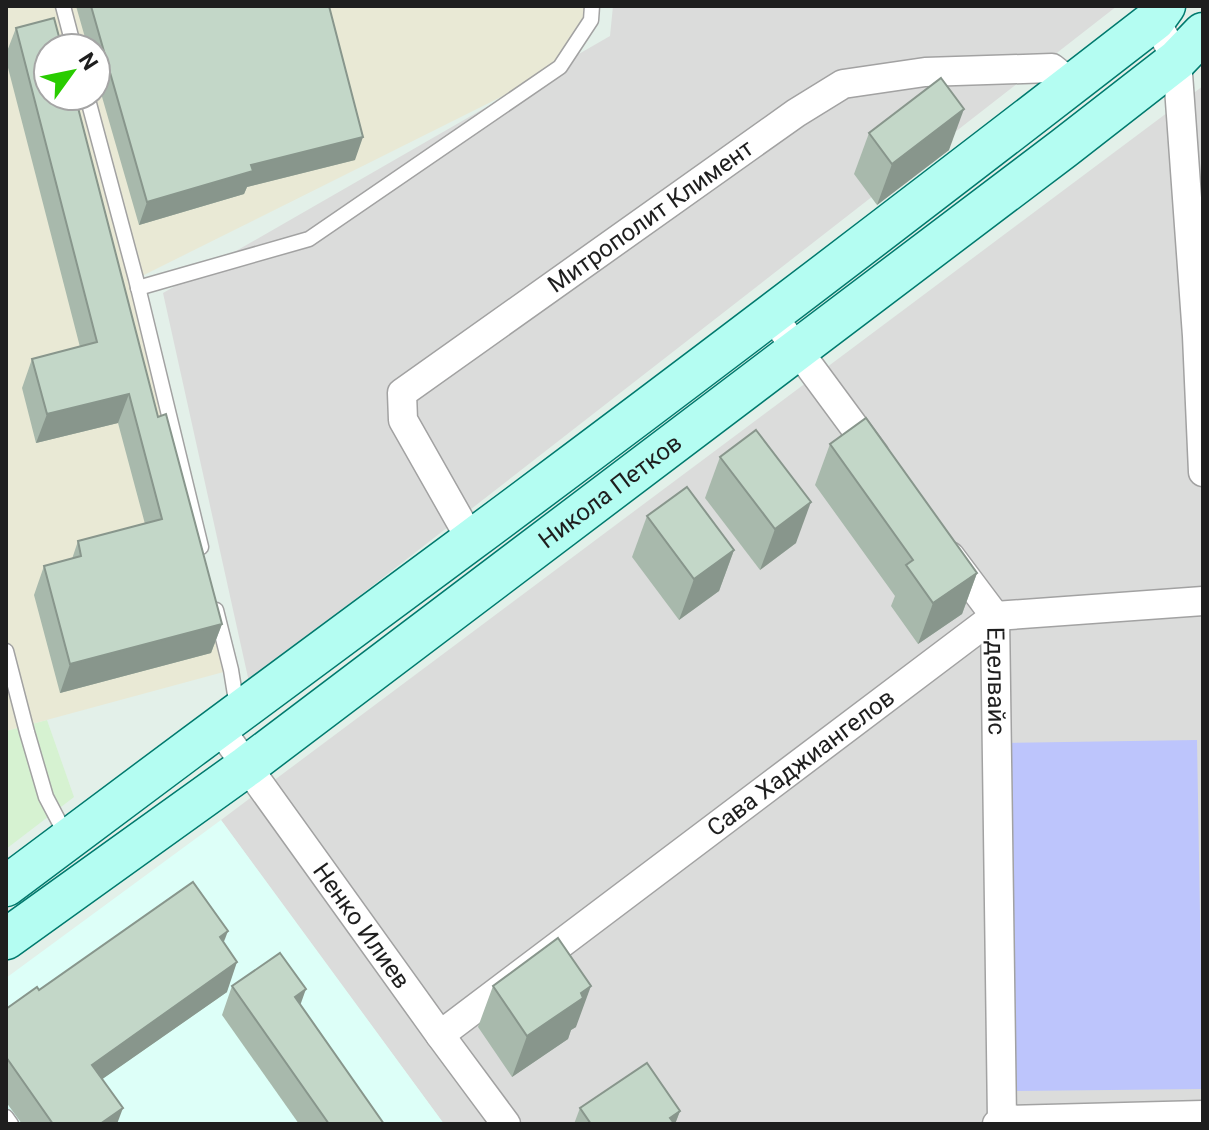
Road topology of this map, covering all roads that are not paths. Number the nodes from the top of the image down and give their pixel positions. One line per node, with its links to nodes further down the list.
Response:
1 (63, 6): 4 (lane)
2 (592, 6): 8 (lane)
3 (1160, 13): 5 (street); 6 (main road, Никола Петков)
4 (70, 32)
5 (1194, 41): 10 (street); 11 (main road, Никола Петков)
6 (1072, 84): 9 (main road, Никола Петков); 14 (street, Митрополит Климент)
7 (91, 112): 8 (lane)
8 (138, 288): 16 (lane)
9 (771, 314): 11 (street); 14 (main road, Никола Петков)
10 (1200, 336): 12 (street)
11 (797, 350): 13 (street); 22 (main road, Никола Петков)
12 (1203, 472)
13 (891, 477)
14 (471, 540): 21 (main road, Никола Петков)
15 (938, 540): 19 (street, Еделвайс)
16 (205, 563)
17 (212, 594): 21 (lane)
18 (1203, 601): 19 (street)
19 (995, 616): 26 (street, Сава Хаджиангелов); 29 (street, Еделвайс)
20 (6, 651): 23 (lane)
21 (228, 719): 22 (street, Ненко Илиев); 23 (main road, Никола Петков)
22 (247, 766): 25 (main road, Никола Петков); 26 (street, Ненко Илиев)
23 (68, 839): 24 (main road, Никола Петков)
24 (6, 886)
25 (6, 939)
26 (440, 1035): 31 (street, Ненко Илиев)
27 (1203, 1115): 29 (street)
28 (6, 1117): 30 (lane)
29 (1000, 1122)
30 (11, 1124)
31 (506, 1124)

